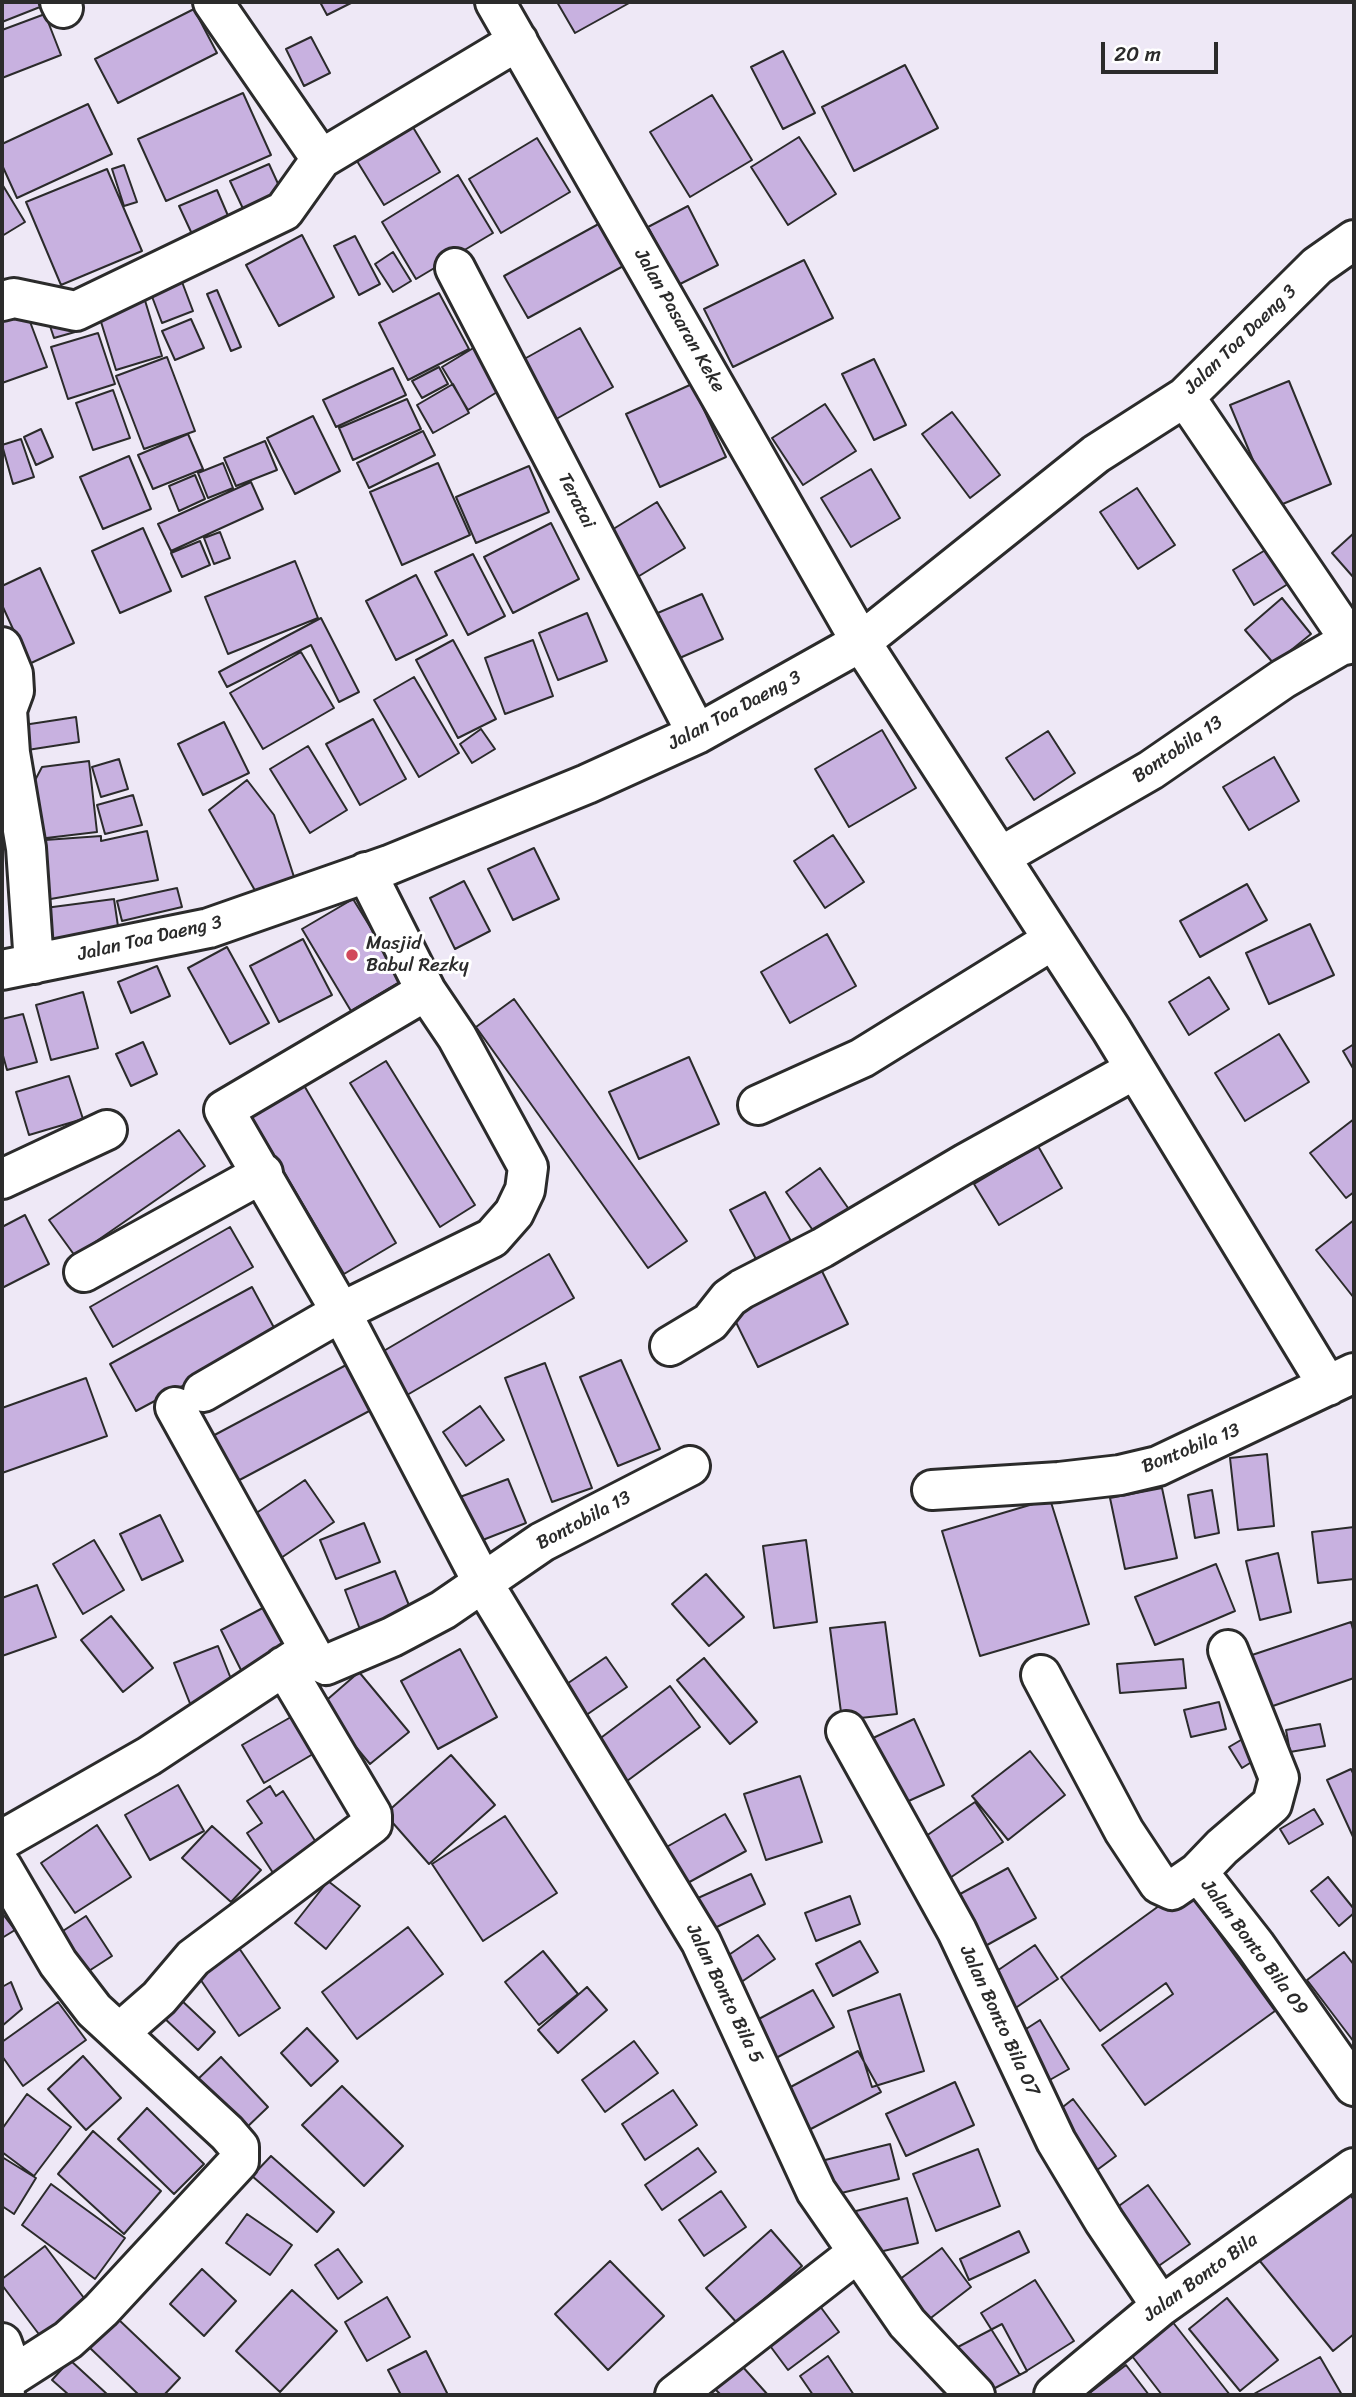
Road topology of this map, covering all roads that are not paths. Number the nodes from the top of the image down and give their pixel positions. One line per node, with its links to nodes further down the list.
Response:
1 (213, 2): 4 (street)
2 (495, 2): 3 (street, Jalan Pasaran Keke)
3 (518, 41): 4 (street); 9 (street, Jalan Pasaran Keke)
4 (321, 159): 7 (street)
5 (1354, 240): 8 (street, Jalan Toa Daeng 3)
6 (454, 268): 12 (street, Teratai)
7 (2, 301)
8 (1185, 397): 9 (street, Jalan Toa Daeng 3); 10 (street)
9 (861, 642): 12 (street, Jalan Toa Daeng 3); 13 (street, Jalan Pasaran Keke)
10 (1353, 643): 13 (street, Bontobila 13)
11 (2, 647): 16 (street)
12 (696, 734): 14 (street, Jalan Toa Daeng 3)
13 (1000, 858): 15 (street, Jalan Pasaran Keke)
14 (366, 872): 16 (street, Jalan Toa Daeng 3); 17 (street)
15 (1051, 941): 18 (street, Jalan Pasaran Keke); 19 (street)
16 (18, 967)
17 (426, 991): 21 (street, Jalan Bonto Bila 5); 24 (street)
18 (1134, 1070): 25 (street); 26 (street, Jalan Pasaran Keke)
19 (758, 1105)
20 (107, 1130): 22 (street)
21 (263, 1174): 23 (street); 24 (street, Jalan Bonto Bila 5)
22 (2, 1179)
23 (84, 1272)
24 (341, 1312): 29 (street, Jalan Bonto Bila 5); 31 (street)
25 (670, 1346)
26 (1341, 1380): 28 (street, Bontobila 13)
27 (690, 1466): 29 (street, Bontobila 13)
28 (932, 1490)
29 (483, 1583): 31 (street, Bontobila 13); 40 (street, Jalan Bonto Bila 5)
30 (1228, 1650): 36 (street)
31 (297, 1658): 34 (street); 37 (street)
32 (1041, 1675): 36 (street, Jalan Bonto Bila 09)
33 (846, 1731): 41 (street, Jalan Bonto Bila 07)
34 (2, 1840)
35 (2, 1867): 37 (street)
36 (1198, 1872): 38 (street, Jalan Bonto Bila 09)
37 (119, 2033): 42 (street)
38 (1354, 2086)
39 (1354, 2168): 41 (street, Jalan Bonto Bila)
40 (858, 2253): 43 (street); 44 (street, Jalan Bonto Bila 5)
41 (1161, 2306): 45 (street, Jalan Bonto Bila)
42 (7, 2371)
43 (675, 2395)
44 (975, 2395)
45 (1054, 2395)

